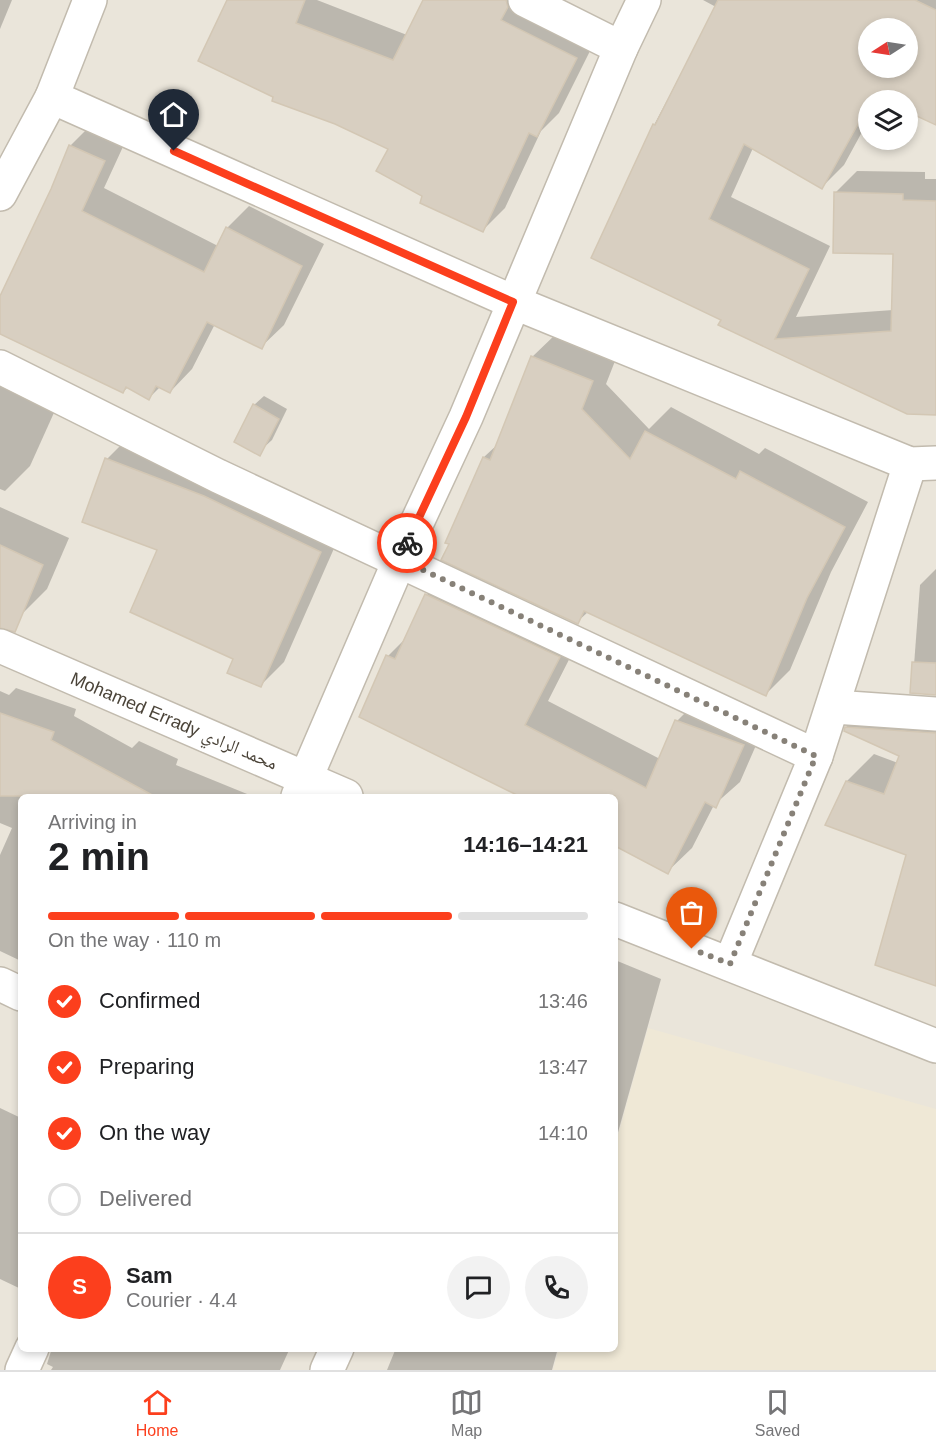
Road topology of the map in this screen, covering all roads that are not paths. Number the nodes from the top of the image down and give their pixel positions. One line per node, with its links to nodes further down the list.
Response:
1 (90, 0): 5 (street)
2 (525, 0): 4 (street)
3 (644, 0): 4 (street)
4 (621, 48): 7 (street)
5 (52, 97): 6 (street); 7 (street)
6 (0, 194)
7 (513, 302): 9 (street); 10 (street)
8 (0, 367): 10 (street)
9 (923, 464): 12 (street)
10 (400, 559): 14 (street); 15 (street)
11 (0, 646): 15 (street, Mohamed Errady محمد الرادي)
12 (834, 707): 13 (street); 14 (street)
13 (936, 714)
14 (816, 756): 18 (street)
15 (303, 787): 16 (street, Mohamed Errady محمد الرادي)
16 (336, 794)
17 (618, 920): 18 (street)
18 (730, 964): 21 (street)
19 (0, 984): 20 (street)
20 (18, 993)
21 (936, 1046)
22 (30, 1352): 24 (street)
23 (335, 1352): 25 (street)
24 (22, 1370)
25 (327, 1370)

